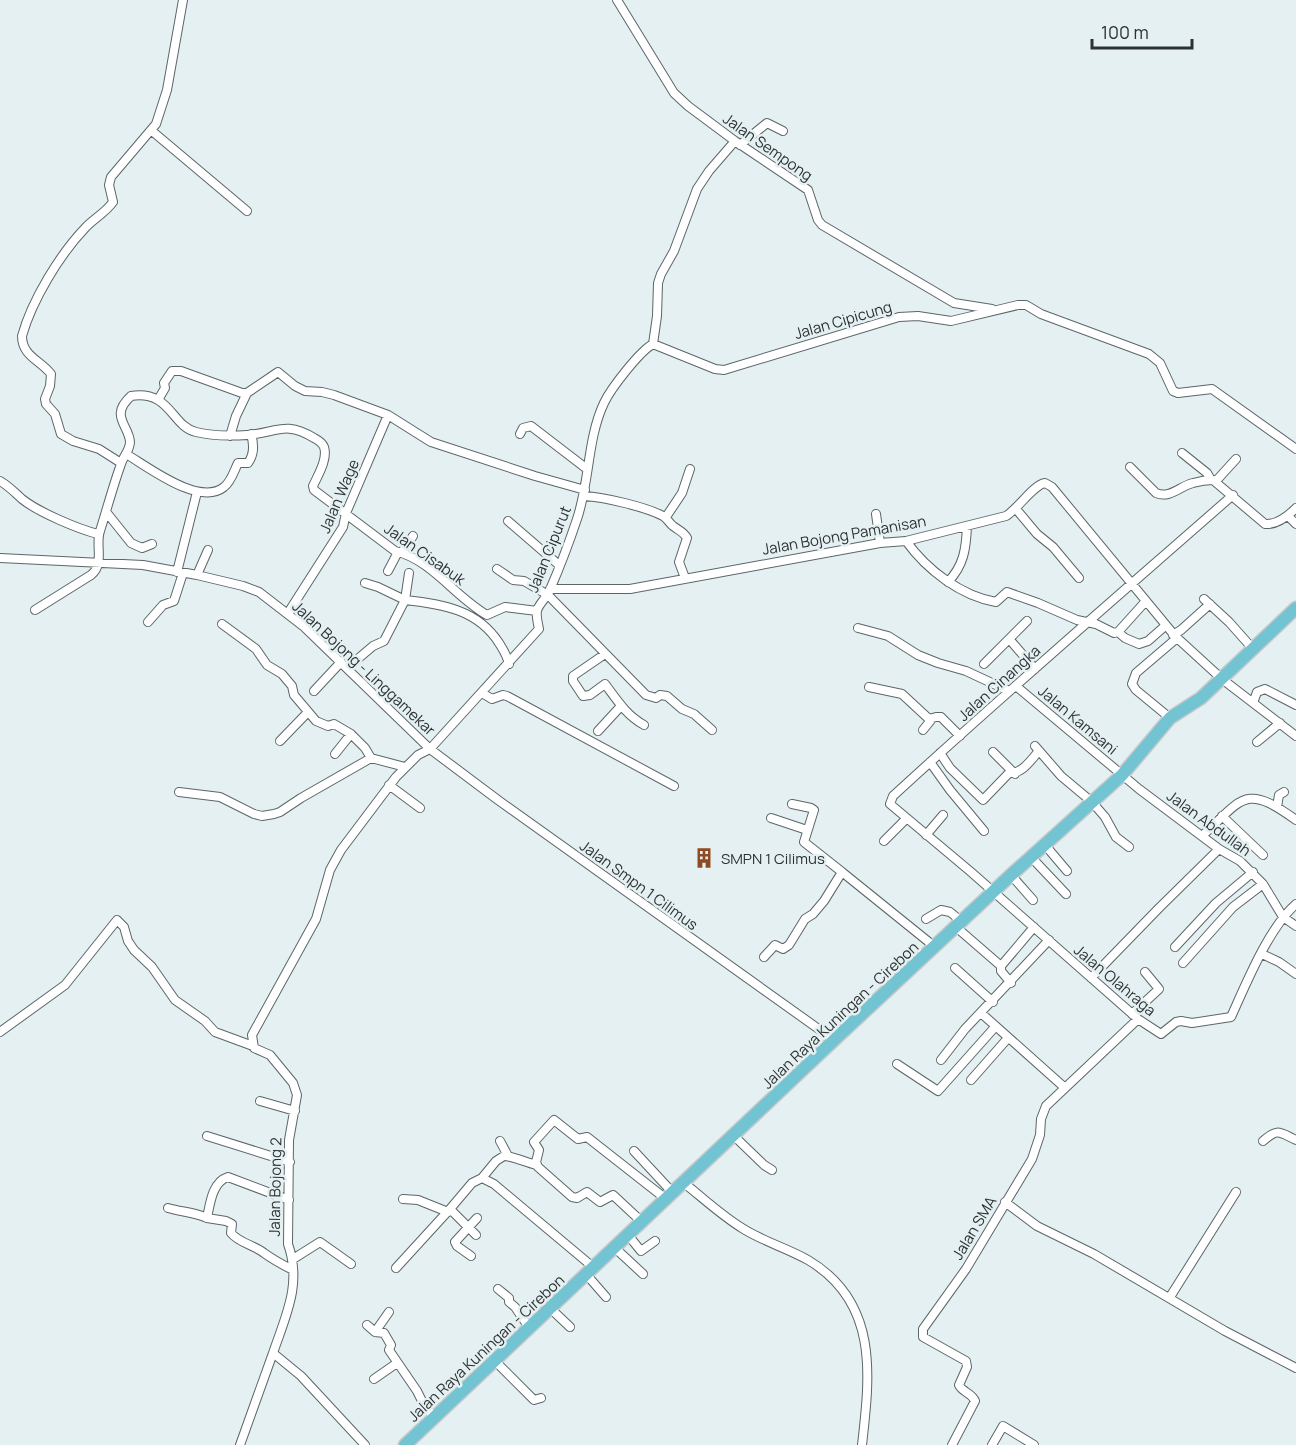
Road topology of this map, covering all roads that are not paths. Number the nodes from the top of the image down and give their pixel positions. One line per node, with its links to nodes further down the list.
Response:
1 (183, 0): 3 (street)
2 (617, 0): 5 (street, Jalan Sempong)
3 (152, 131): 6 (street); 19 (street)
4 (783, 131): 5 (street)
5 (737, 143): 7 (street, Jalan Sempong); 8 (street)
6 (247, 212)
7 (989, 309): 8 (street, Jalan Cipicung); 15 (street, Jalan Cipicung)
8 (654, 344): 22 (street, Jalan Cipurut)
9 (247, 393): 10 (street); 11 (street); 14 (street)
10 (158, 400): 14 (street, Jalan Cisabuk); 17 (street)
11 (388, 416): 26 (street); 31 (street, Jalan Wage)
12 (251, 434): 14 (street, Jalan Cisabuk); 25 (street); 31 (street, Jalan Cisabuk)
13 (520, 434): 22 (street)
14 (230, 436)
15 (1296, 449)
16 (1182, 453): 23 (street)
17 (126, 454): 19 (street); 25 (street)
18 (1236, 459): 23 (street)
19 (121, 463): 30 (street)
20 (1130, 466): 23 (street)
21 (690, 469): 34 (street)
22 (587, 470): 26 (street, Jalan Cipurut)
23 (1213, 480): 27 (street)
24 (0, 481): 38 (street)
25 (197, 492): 50 (street)
26 (585, 493): 34 (street); 47 (street, Jalan Cipurut)
27 (1233, 495): 33 (street); 57 (street, Jalan Cinangka)
28 (1296, 508): 33 (street)
29 (1016, 509): 37 (street, Jalan Bojong Pamanisan); 54 (street); 57 (street, Jalan Bojong Pamanisan)
30 (107, 513): 38 (street); 42 (street)
31 (346, 513): 44 (street, Jalan Cisabuk); 64 (street, Jalan Wage)
32 (876, 514): 41 (street)
33 (1288, 516): 36 (street)
34 (666, 518): 53 (street)
35 (508, 521): 47 (street)
36 (1296, 524)
37 (967, 526): 40 (street, Jalan Bojong Pamanisan); 55 (street)
38 (98, 534): 46 (street)
39 (413, 536): 44 (street)
40 (906, 542): 41 (street, Jalan Bojong Pamanisan); 55 (street)
41 (880, 543): 53 (street, Jalan Bojong Pamanisan)
42 (152, 544)
43 (208, 550): 52 (street)
44 (400, 552): 49 (street); 63 (street, Jalan Cisabuk)
45 (0, 558): 46 (street, Jalan Bojong - Linggamekar)
46 (98, 563): 50 (street, Jalan Bojong - Linggamekar); 62 (street)
47 (559, 565): 58 (street, Jalan Cipurut)
48 (497, 569): 58 (street)
49 (388, 571)
50 (180, 572): 52 (street, Jalan Bojong - Linggamekar); 66 (street)
51 (409, 573): 59 (street)
52 (196, 575): 64 (street, Jalan Bojong - Linggamekar)
53 (685, 578): 58 (street, Jalan Bojong Pamanisan)
54 (1079, 578)
55 (948, 582): 67 (street)
56 (364, 583): 59 (street)
57 (1131, 584): 60 (street, Jalan Bojong Pamanisan); 67 (street, Jalan Cinangka)
58 (549, 592): 63 (street, Jalan Cipurut); 75 (street)
59 (405, 600): 76 (street); 78 (street)
60 (1145, 602): 69 (street, Jalan Bojong Pamanisan); 71 (street)
61 (1296, 608): 74 (highway, Jalan Raya Kuningan - Cirebon)
62 (35, 610)
63 (537, 611): 76 (street, Jalan Cipurut)
64 (288, 614): 78 (street, Jalan Bojong - Linggamekar)
65 (1027, 621): 73 (street)
66 (148, 622)
67 (1085, 623): 71 (street); 79 (street, Jalan Cinangka)
68 (222, 624): 88 (street)
69 (1165, 626): 71 (street); 72 (street, Jalan Bojong Pamanisan)
70 (858, 628): 82 (street, Jalan Kamsani)
71 (1118, 632)
72 (1175, 636): 74 (street); 80 (street, Jalan Bojong Pamanisan); 89 (street)
73 (1010, 640): 77 (street); 79 (street)
74 (1253, 649): 80 (highway, Jalan Raya Kuningan - Cirebon)
75 (605, 654): 87 (street); 93 (street)
76 (509, 664): 84 (street, Jalan Cipurut)
77 (984, 664)
78 (344, 665): 83 (street); 101 (street, Jalan Bojong - Linggamekar)
79 (1035, 669): 82 (street, Jalan Cinangka)
80 (1222, 679): 85 (street, Jalan Bojong Pamanisan); 89 (highway, Jalan Raya Kuningan - Cirebon)
81 (869, 687): 90 (street)
82 (1013, 688): 97 (street, Jalan Cinangka); 109 (street, Jalan Kamsani)
83 (314, 691)
84 (482, 693): 101 (street, Jalan Cipurut); 111 (street)
85 (1253, 703): 86 (street); 91 (street, Jalan Bojong Pamanisan)
86 (1296, 705)
87 (621, 706): 92 (street); 95 (street)
88 (308, 712): 96 (street); 99 (street)
89 (1170, 718): 109 (highway, Jalan Raya Kuningan - Cirebon)
90 (931, 720): 94 (street); 97 (street)
91 (1280, 723): 98 (street, Jalan Bojong Pamanisan); 100 (street)
92 (644, 725)
93 (712, 730)
94 (923, 730)
95 (598, 731)
96 (351, 734): 104 (street); 105 (street)
97 (960, 736): 103 (street, Jalan Cinangka)
98 (1296, 736)
99 (280, 741)
100 (1257, 742)
101 (430, 749): 107 (street); 165 (street, Jalan Smpn 1 Cilimus)
102 (993, 752): 108 (street)
103 (940, 753): 106 (street, Jalan Cinangka); 108 (street)
104 (335, 754)
105 (371, 758): 107 (street); 112 (street)
106 (930, 762): 121 (street, Jalan Cinangka); 124 (street)
107 (405, 766): 110 (street)
108 (1016, 774): 114 (street)
109 (1122, 775): 114 (highway, Jalan Raya Kuningan - Cirebon); 126 (street, Jalan Abdullah)
110 (389, 785): 117 (street); 166 (street)
111 (674, 786)
112 (179, 792)
113 (1284, 792): 116 (street)
114 (1092, 802): 128 (highway, Jalan Raya Kuningan - Cirebon); 129 (street)
115 (792, 804): 123 (street)
116 (1277, 807): 119 (street); 122 (street)
117 (420, 808)
118 (943, 815): 125 (street)
119 (1222, 816): 126 (street); 131 (street)
120 (771, 819): 123 (street)
121 (906, 819): 125 (street, Jalan Cinangka); 127 (street)
122 (1296, 820)
123 (807, 830): 134 (street)
124 (984, 831)
125 (926, 835): 138 (street, Jalan Cinangka)
126 (1202, 836): 130 (street, Jalan Abdullah)
127 (885, 841)
128 (1045, 845): 132 (highway, Jalan Raya Kuningan - Cirebon); 133 (street)
129 (1129, 847)
130 (1219, 849): 135 (street, Jalan Abdullah); 157 (street)
131 (1263, 855)
132 (1031, 857): 136 (highway, Jalan Raya Kuningan - Cirebon); 139 (street)
133 (1067, 871)
134 (842, 872): 148 (street); 151 (street)
135 (1253, 872): 137 (street, Jalan Abdullah); 149 (street)
136 (1011, 875): 138 (highway, Jalan Raya Kuningan - Cirebon); 140 (street)
137 (1263, 884): 142 (street, Jalan Abdullah); 152 (street)
138 (993, 893): 144 (highway, Jalan Raya Kuningan - Cirebon); 146 (street, Jalan Olahraga)
139 (1066, 894)
140 (1033, 900)
141 (1296, 904): 142 (street, Jalan Olahraga)
142 (1283, 917): 145 (street, Jalan Abdullah); 150 (street, Jalan Olahraga)
143 (926, 920): 144 (street)
144 (959, 924): 148 (highway, Jalan Raya Kuningan - Cirebon); 153 (street)
145 (1296, 926)
146 (1034, 927): 147 (street, Jalan Olahraga); 153 (street)
147 (1049, 940): 157 (street, Jalan Olahraga); 158 (street)
148 (935, 947): 165 (highway, Jalan Raya Kuningan - Cirebon)
149 (1175, 947)
150 (1262, 954): 156 (street); 161 (street, Jalan Olahraga)
151 (764, 957)
152 (1183, 963)
153 (1002, 966): 158 (street)
154 (955, 968): 159 (street)
155 (1145, 972): 161 (street, Jalan SMA)
156 (1296, 974)
157 (1091, 978): 161 (street, Jalan Olahraga)
158 (1011, 983): 159 (street)
159 (993, 1002): 160 (street)
160 (981, 1013): 162 (street); 167 (street)
161 (1135, 1016): 170 (street, Jalan SMA)
162 (995, 1027): 164 (street); 168 (street)
163 (0, 1032): 166 (street, Jalan Bojong 2)
164 (1008, 1038): 169 (street); 170 (street)
165 (834, 1040): 173 (highway, Jalan Raya Kuningan - Cirebon)
166 (253, 1046): 172 (street, Jalan Bojong 2)
167 (941, 1060)
168 (897, 1064)
169 (971, 1080)
170 (1065, 1087): 189 (street, Jalan SMA)
171 (260, 1101): 172 (street)
172 (296, 1111): 180 (street, Jalan Bojong 2)
173 (733, 1135): 182 (street); 184 (highway, Jalan Raya Kuningan - Cirebon)
174 (207, 1136): 180 (street)
175 (1296, 1140): 177 (street)
176 (500, 1141): 179 (street)
177 (1263, 1141)
178 (634, 1151): 186 (street)
179 (506, 1156): 181 (street); 183 (street)
180 (290, 1162): 188 (street, Jalan Bojong 2)
181 (536, 1165): 186 (street); 194 (street)
182 (772, 1170)
183 (483, 1178): 191 (street); 205 (street)
184 (684, 1183): 186 (highway, Jalan Raya Kuningan - Cirebon); 227 (street)
185 (1236, 1192): 209 (street)
186 (669, 1196): 194 (highway, Jalan Raya Kuningan - Cirebon)
187 (403, 1199): 191 (street)
188 (289, 1200): 192 (street); 201 (street, Jalan Bojong 2)
189 (1005, 1202): 209 (street); 228 (street, Jalan SMA)
190 (168, 1208): 192 (street)
191 (449, 1211): 195 (street); 203 (street)
192 (207, 1218): 204 (street)
193 (477, 1218): 195 (street)
194 (642, 1222): 197 (highway, Jalan Raya Kuningan - Cirebon)
195 (467, 1228): 196 (street); 200 (street)
196 (476, 1235)
197 (628, 1235): 198 (street); 199 (highway, Jalan Raya Kuningan - Cirebon)
198 (655, 1241)
199 (615, 1248): 205 (highway, Jalan Raya Kuningan - Cirebon); 206 (street)
200 (471, 1256)
201 (293, 1259): 202 (street); 204 (street, Jalan Bojong 2)
202 (351, 1264)
203 (396, 1268)
204 (293, 1270): 216 (street, Jalan Bojong 2)
205 (590, 1271): 208 (street); 210 (highway, Jalan Raya Kuningan - Cirebon)
206 (643, 1274)
207 (498, 1289): 214 (street)
208 (606, 1297)
209 (1170, 1297): 219 (street)
210 (551, 1309): 213 (street); 214 (highway, Jalan Raya Kuningan - Cirebon)
211 (389, 1312): 215 (street)
212 (367, 1325): 215 (street)
213 (570, 1327)
214 (530, 1329): 217 (highway, Jalan Raya Kuningan - Cirebon)
215 (375, 1332): 218 (street)
216 (273, 1353): 224 (street, Jalan Bojong 2); 225 (street)
217 (495, 1361): 221 (street); 222 (highway, Jalan Raya Kuningan - Cirebon)
218 (397, 1363): 220 (street); 222 (street)
219 (1296, 1368)
220 (374, 1379)
221 (541, 1398)
222 (434, 1418): 226 (highway, Jalan Raya Kuningan - Cirebon)
223 (1030, 1444): 229 (street)
224 (240, 1445)
225 (365, 1445)
226 (405, 1445)
227 (862, 1445)
228 (952, 1445)
229 (992, 1445)

